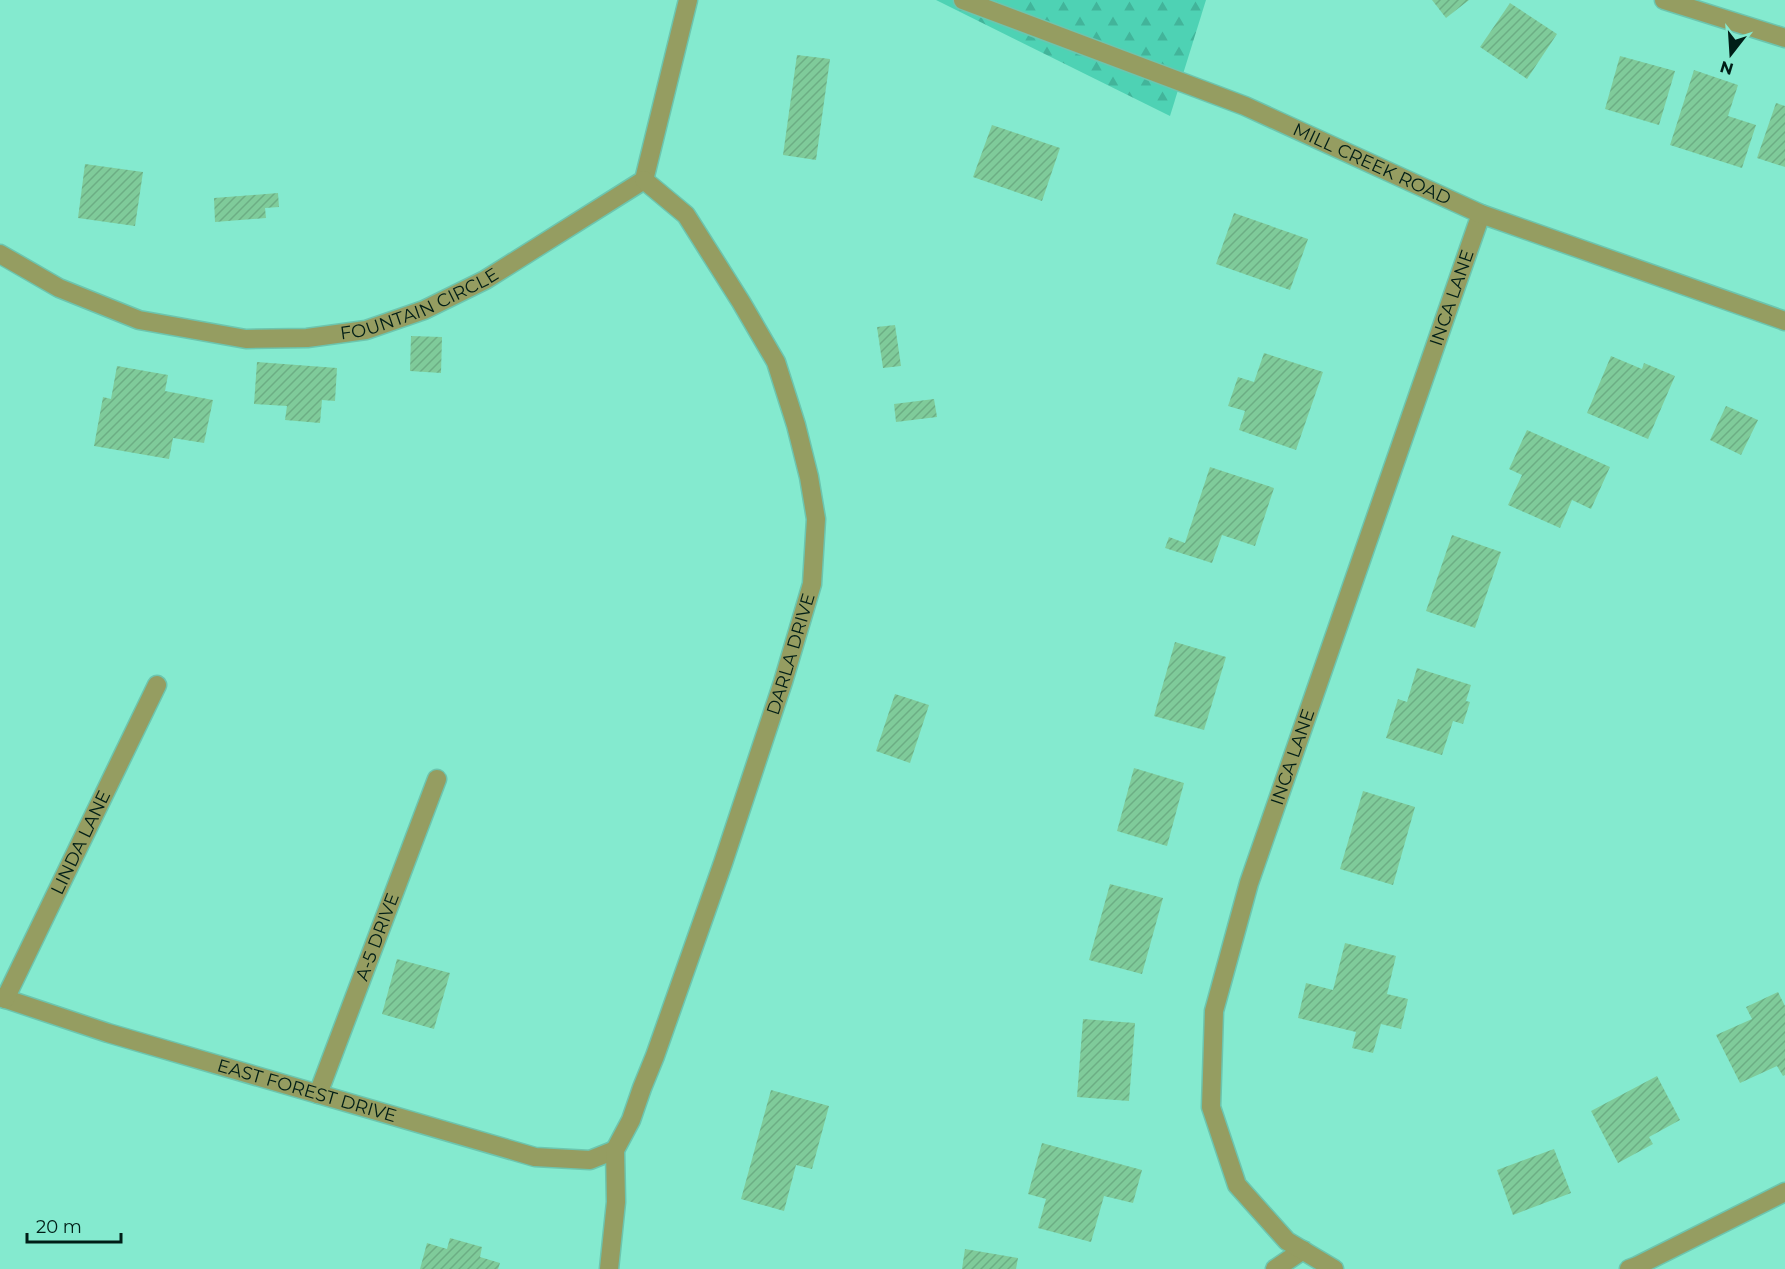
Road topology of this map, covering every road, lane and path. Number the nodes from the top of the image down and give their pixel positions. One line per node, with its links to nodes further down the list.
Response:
1 (688, 0): 5 (street)
2 (963, 0): 6 (street, MILL CREEK ROAD)
3 (1664, 0): 4 (street)
4 (1785, 38)
5 (644, 180): 7 (street, FOUNTAIN CIRCLE); 13 (street, DARLA DRIVE)
6 (1481, 214): 8 (street, MILL CREEK ROAD); 15 (street, INCA LANE)
7 (0, 254)
8 (1785, 321)
9 (157, 685): 11 (street, LINDA LANE)
10 (437, 779): 12 (street, A-5 DRIVE)
11 (2, 998): 12 (street, EAST FOREST DRIVE)
12 (318, 1094): 13 (street, EAST FOREST DRIVE)
13 (615, 1150): 16 (street)
14 (1785, 1192): 19 (street)
15 (1303, 1250): 17 (street); 18 (street, INCA LANE)
16 (609, 1269)
17 (1275, 1269)
18 (1334, 1269)
19 (1629, 1269)

